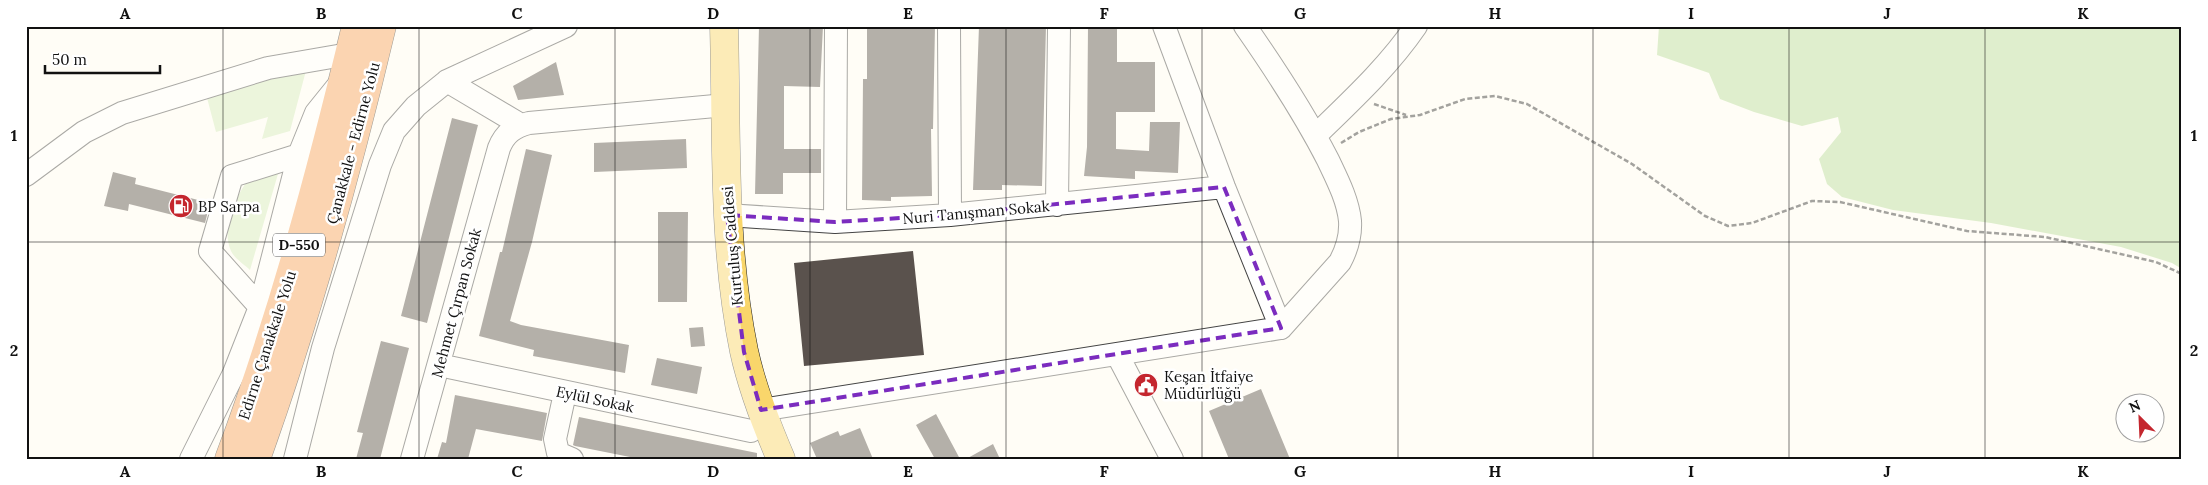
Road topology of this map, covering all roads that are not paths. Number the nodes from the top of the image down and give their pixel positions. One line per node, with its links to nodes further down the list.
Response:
1 (356, 26): 12 (highway, Edirne Çanakkale Yolu / D-550)
2 (382, 26): 32 (highway, Çanakkale - Edirne Yolu / D-550)
3 (566, 26): 13 (street)
4 (708, 26): 14 (main road, Kurtuluş Caddesi)
5 (724, 26): 14 (main road, Kurtuluş Caddesi)
6 (836, 26): 23 (street)
7 (949, 26): 21 (street)
8 (1059, 26): 20 (street)
9 (1164, 26): 19 (street)
10 (1244, 26): 16 (street)
11 (1416, 26): 16 (street)
12 (346, 67): 17 (street); 18 (street); 24 (highway, Edirne Çanakkale Yolu / D-550)
13 (447, 81): 15 (street); 33 (street)
14 (718, 106): 15 (street); 22 (main road, Kurtuluş Caddesi); 29 (main road, Kurtuluş Caddesi)
15 (521, 125): 27 (street, Mehmet Çırpan Sokak)
16 (1320, 144): 25 (street)
17 (299, 155): 24 (street); 24 (street)
18 (26, 175)
19 (1224, 187): 20 (street, Nuri Tanışman Sokak); 25 (street)
20 (1056, 205): 21 (street, Nuri Tanışman Sokak)
21 (950, 215): 23 (street, Nuri Tanışman Sokak)
22 (727, 216): 23 (street, Nuri Tanışman Sokak); 29 (main road, Kurtuluş Caddesi)
23 (835, 222)
24 (269, 309): 30 (street); 31 (highway, Edirne Çanakkale Yolu / D-550)
25 (1281, 328): 26 (street)
26 (1117, 354): 29 (street); 38 (street)
27 (439, 364): 28 (street, Eylül Sokak); 34 (street, Mehmet Çırpan Sokak)
28 (565, 393): 29 (street, Eylül Sokak); 35 (street)
29 (756, 421): 36 (main road, Kurtuluş Caddesi); 37 (main road, Kurtuluş Caddesi)
30 (191, 459)
31 (229, 459)
32 (256, 459)
33 (295, 459)
34 (412, 459)
35 (572, 459)
36 (762, 459)
37 (781, 459)
38 (1172, 459)

